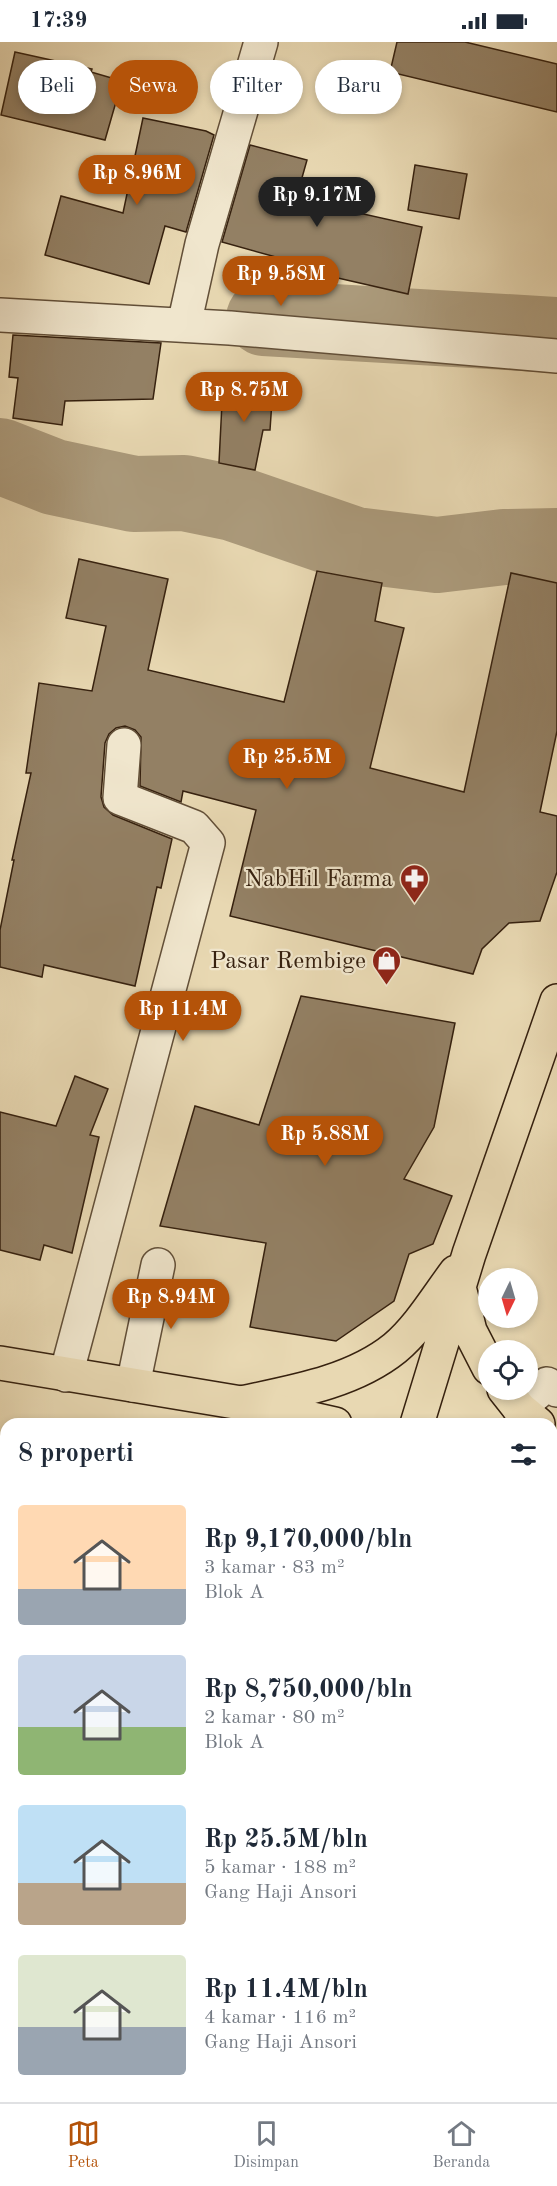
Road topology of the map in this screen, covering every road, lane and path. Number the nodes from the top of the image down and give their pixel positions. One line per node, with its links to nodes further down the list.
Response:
1 (261, 42): 3 (street)
2 (0, 315): 3 (street)
3 (184, 323): 4 (street)
4 (557, 356)
5 (124, 745): 12 (street)
6 (557, 1001): 7 (main road)
7 (469, 1254): 9 (main road); 15 (main road)
8 (158, 1265): 13 (street)
9 (459, 1287): 10 (main road); 18 (main road)
10 (478, 1347)
11 (0, 1363): 12 (main road)
12 (66, 1375): 13 (main road)
13 (133, 1385): 15 (main road)
14 (557, 1390): 16 (street)
15 (241, 1403): 17 (main road)
16 (520, 1407)
17 (308, 1418)
18 (419, 1418)

